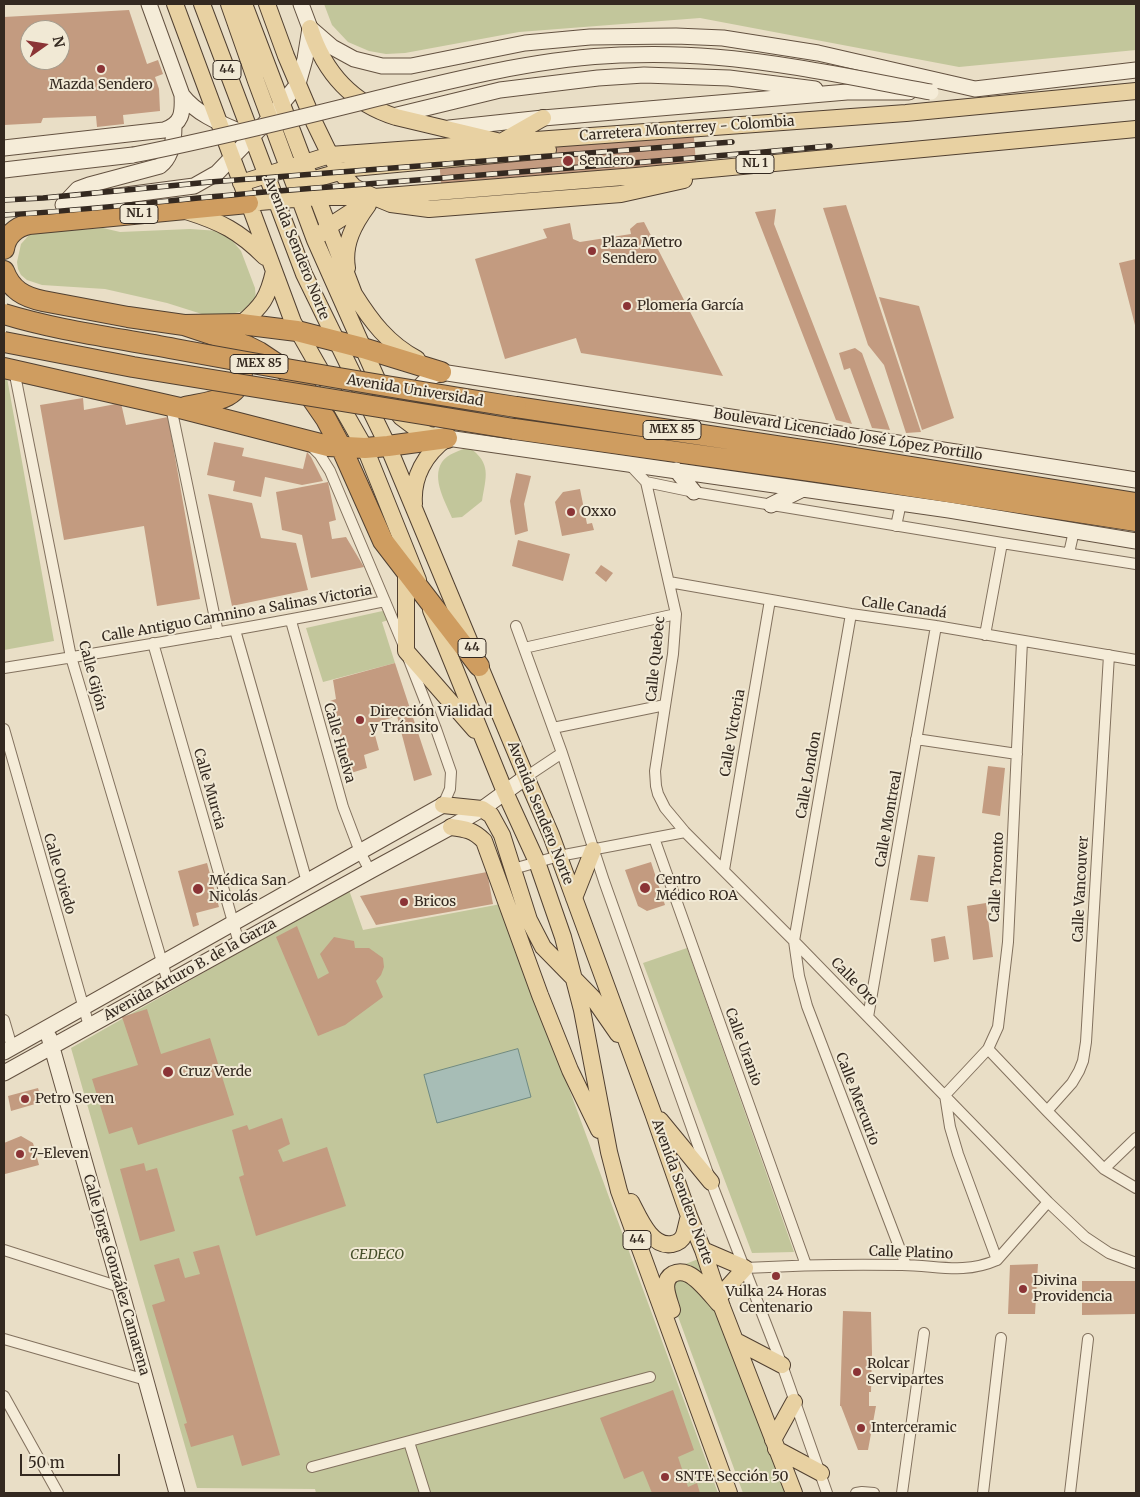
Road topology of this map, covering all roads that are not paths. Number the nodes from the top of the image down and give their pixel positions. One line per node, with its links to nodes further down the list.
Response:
1 (149, 4): 15 (street)
2 (175, 4): 20 (main road, Avenida Sendero Norte / 44)
3 (202, 4): 25 (main road, Avenida Sendero Norte / 44)
4 (229, 4): 18 (main road)
5 (244, 4): 16 (main road)
6 (268, 4): 10 (main road)
7 (301, 4): 8 (street)
8 (310, 28): 10 (street); 11 (street); 17 (main road)
9 (1136, 70): 11 (street)
10 (298, 84): 16 (street); 28 (main road)
11 (976, 89): 14 (street)
12 (1136, 91): 24 (main road, Carretera Monterrey - Colombia)
13 (847, 92): 14 (street); 17 (street); 19 (street)
14 (931, 92): 31 (street, bridge)
15 (182, 95): 20 (street); 21 (street)
16 (282, 105): 18 (street); 30 (main road)
17 (394, 116): 23 (main road)
18 (270, 118): 25 (street); 30 (main road)
19 (543, 118): 23 (street); 26 (main road)
20 (219, 122): 25 (street); 29 (main road, Avenida Sendero Norte / 44)
21 (174, 126): 27 (street); 39 (street)
22 (1136, 128): 37 (main road, NL 1)
23 (444, 129): 26 (main road)
24 (603, 135): 26 (main road, Carretera Monterrey - Colombia); 32 (main road)
25 (252, 137): 29 (street); 33 (main road, Avenida Sendero Norte / 44)
26 (501, 142): 28 (main road, Carretera Monterrey - Colombia)
27 (4, 148)
28 (330, 154): 30 (main road, Carretera Monterrey - Colombia); 32 (main road)
29 (232, 158): 34 (main road, Avenida Sendero Norte / 44); 39 (street)
30 (296, 166): 33 (main road, Carretera Monterrey - Colombia); 35 (main road)
31 (4, 170)
32 (340, 172): 35 (main road); 37 (main road)
33 (266, 175): 34 (main road, Carretera Monterrey - Colombia); 38 (main road, Avenida Sendero Norte / 44)
34 (241, 183): 40 (main road, Avenida Sendero Norte / 44)
35 (302, 188): 36 (main road); 38 (main road, NL 1); 44 (main road)
36 (317, 197): 37 (main road, NL 1); 43 (main road)
37 (374, 198): 43 (main road); 50 (main road)
38 (276, 201): 40 (main road, NL 1); 48 (main road, Avenida Sendero Norte / 44)
39 (65, 203): 42 (street)
40 (248, 203): 41 (highway, NL 1); 46 (main road, Avenida Sendero Norte / 44)
41 (182, 210): 42 (highway, NL 1); 46 (main road)
42 (50, 222): 45 (highway, NL 1)
43 (328, 227): 44 (main road); 50 (main road)
44 (315, 240): 48 (main road); 59 (main road)
45 (4, 249)
46 (272, 266): 53 (main road); 55 (main road, Avenida Sendero Norte / 44)
47 (4, 271): 51 (highway)
48 (304, 274): 57 (main road, Avenida Sendero Norte / 44)
49 (4, 291): 51 (highway)
50 (354, 294): 61 (main road)
51 (29, 298): 54 (highway)
52 (4, 314): 68 (highway, Avenida Universidad / MEX 85, bridge)
53 (241, 324): 54 (highway); 55 (highway)
54 (184, 325): 56 (highway)
55 (297, 331): 57 (highway); 67 (main road, Avenida Sendero Norte / 44)
56 (227, 340): 62 (highway); 66 (highway)
57 (335, 340): 59 (highway); 65 (main road, Avenida Sendero Norte / 44)
58 (4, 342): 68 (highway, Avenida Universidad / MEX 85, bridge)
59 (363, 348): 61 (highway); 64 (main road)
60 (9, 369): 62 (highway); 105 (street, Calle Gijón)
61 (441, 372): 64 (street); 71 (street, Boulevard Licenciado José López Portillo)
62 (176, 407): 63 (highway); 98 (street)
63 (299, 438): 66 (highway); 91 (street)
64 (446, 438): 65 (highway); 69 (street); 78 (main road)
65 (388, 446): 67 (highway); 78 (main road, Avenida Sendero Norte / 44)
66 (341, 447): 67 (highway); 87 (highway)
67 (365, 448): 84 (main road, Avenida Sendero Norte / 44)
68 (827, 463): 75 (highway, Boulevard Licenciado José López Portillo / MEX 85); 79 (highway, MEX 85)
69 (630, 465): 70 (street); 72 (street)
70 (676, 470): 73 (street); 74 (street)
71 (1136, 480)
72 (646, 482): 74 (street); 88 (street, Calle Quebec)
73 (803, 489): 76 (street); 77 (street)
74 (694, 492): 77 (street)
75 (1136, 503)
76 (901, 504): 80 (street); 81 (street)
77 (771, 505): 80 (street)
78 (418, 520): 107 (main road, Avenida Sendero Norte / 44)
79 (1136, 521)
80 (896, 526): 83 (street)
81 (1074, 531): 82 (street); 85 (street)
82 (1136, 541)
83 (1002, 543): 85 (street); 99 (street)
84 (405, 547): 87 (main road); 89 (main road, Avenida Sendero Norte / 44)
85 (1069, 553): 86 (street)
86 (1136, 564)
87 (406, 573): 89 (highway); 103 (main road)
88 (669, 582): 90 (street, Calle Canadá); 92 (street, Calle Quebec)
89 (425, 596): 107 (highway); 113 (main road, Avenida Sendero Norte / 44)
90 (770, 600): 93 (street, Calle Canadá); 128 (street, Calle Victoria)
91 (385, 601): 94 (street, Calle Antiguo Camnino a Salinas Victoria); 103 (street)
92 (676, 614): 102 (street); 109 (street, Calle Quebec)
93 (851, 614): 96 (street, Calle Canadá); 134 (street, Calle London)
94 (290, 620): 97 (street, Calle Antiguo Camnino a Salinas Victoria); 124 (street, Calle Huelva)
95 (516, 626): 102 (street)
96 (936, 626): 99 (street, Calle Canadá); 112 (street, Calle Montreal)
97 (235, 630): 98 (street, Calle Antiguo Camnino a Salinas Victoria); 130 (street)
98 (218, 634): 101 (street, Calle Antiguo Camnino a Salinas Victoria)
99 (985, 635): 100 (street, Calle Canadá)
100 (1022, 641): 104 (street, Calle Canadá); 115 (street, Calle Toronto)
101 (153, 643): 105 (street, Calle Antiguo Camnino a Salinas Victoria); 132 (street, Calle Murcia)
102 (524, 648): 110 (street)
103 (406, 651): 113 (main road); 118 (street)
104 (1108, 655): 106 (street, Calle Canadá); 150 (street, Calle Vancouver)
105 (71, 657): 108 (street, Calle Antiguo Camnino a Salinas Victoria); 136 (street, Calle Gijón)
106 (1136, 660)
107 (479, 666): 116 (main road, Avenida Sendero Norte / 44)
108 (4, 668)
109 (665, 705): 110 (street); 121 (street, Calle Quebec)
110 (553, 728): 114 (street)
111 (4, 729): 139 (street, Calle Oviedo)
112 (916, 739): 115 (street); 140 (street, Calle Montreal)
113 (484, 740): 117 (main road, Avenida Sendero Norte / 44)
114 (562, 754): 116 (street); 123 (street)
115 (1017, 754): 146 (street, Calle Toronto)
116 (526, 777): 117 (street); 125 (main road, Avenida Sendero Norte / 44)
117 (505, 792): 119 (street, Avenida Arturo B. de la Garza); 126 (main road, Avenida Sendero Norte / 44)
118 (442, 805): 119 (main road); 124 (street, Avenida Arturo B. de la Garza)
119 (482, 809): 120 (street, Avenida Arturo B. de la Garza); 127 (main road)
120 (451, 828): 129 (street, Avenida Arturo B. de la Garza); 133 (main road)
121 (685, 832): 122 (street); 128 (street, Calle Oro)
122 (654, 838): 123 (street); 163 (street, Calle Uranio)
123 (593, 850): 125 (street); 131 (main road); 155 (street)
124 (360, 852): 129 (street, Calle Huelva); 130 (street, Avenida Arturo B. de la Garza)
125 (559, 856): 126 (street); 131 (main road, Avenida Sendero Norte / 44)
126 (537, 862): 127 (street); 137 (main road, Avenida Sendero Norte / 44)
127 (513, 870): 133 (main road)
128 (724, 870): 134 (street, Calle Oro)
129 (370, 871): 135 (street, Avenida Arturo B. de la Garza)
130 (307, 882): 132 (street, Avenida Arturo B. de la Garza)
131 (574, 898): 147 (main road, Avenida Sendero Norte / 44)
132 (233, 923): 135 (street, Calle Murcia); 136 (street, Avenida Arturo B. de la Garza)
133 (528, 935): 137 (main road); 153 (main road)
134 (794, 941): 140 (street, Calle Oro); 164 (street, Calle Mercurio)
135 (239, 943): 138 (street, Avenida Arturo B. de la Garza)
136 (162, 963): 138 (street, Calle Gijón); 139 (street, Avenida Arturo B. de la Garza)
137 (574, 979): 147 (main road); 153 (main road, Avenida Sendero Norte / 44)
138 (168, 982): 142 (street, Avenida Arturo B. de la Garza)
139 (83, 1007): 142 (street, Calle Oviedo); 143 (street, Avenida Arturo B. de la Garza)
140 (868, 1017): 149 (street, Calle Oro)
141 (4, 1020): 145 (street)
142 (89, 1026): 144 (street, Avenida Arturo B. de la Garza)
143 (46, 1028): 144 (street, Calle Jorge González Camarena); 145 (street, Avenida Arturo B. de la Garza)
144 (52, 1047): 148 (street, Avenida Arturo B. de la Garza); 166 (street, Calle Jorge González Camarena)
145 (8, 1049)
146 (988, 1049): 149 (street, Calle Toronto); 150 (street)
147 (631, 1052): 151 (main road, Avenida Sendero Norte / 44)
148 (4, 1073)
149 (945, 1095): 157 (street, Calle Oro); 161 (street)
150 (1047, 1111): 154 (street)
151 (653, 1112): 155 (main road); 158 (main road, Avenida Sendero Norte / 44)
152 (1136, 1138): 154 (street)
153 (609, 1152): 158 (main road); 173 (main road, Avenida Sendero Norte / 44)
154 (1104, 1169): 156 (street)
155 (711, 1182): 165 (street)
156 (1136, 1188)
157 (1048, 1202): 161 (street); 162 (street, Calle Oro)
158 (689, 1216): 160 (main road, Avenida Sendero Norte / 44)
159 (4, 1250): 166 (street)
160 (703, 1250): 165 (main road); 167 (main road, Avenida Sendero Norte / 44)
161 (996, 1260): 164 (street, Calle Platino)
162 (1136, 1263)
163 (806, 1264): 164 (street, Calle Platino); 165 (street, Calle Platino)
164 (906, 1265)
165 (746, 1268): 167 (main road); 174 (street)
166 (120, 1287): 176 (street, Calle Jorge González Camarena)
167 (720, 1302): 172 (main road, Avenida Sendero Norte / 44); 173 (main road)
168 (924, 1333): 191 (street)
169 (1001, 1338): 192 (street)
170 (4, 1339): 176 (street)
171 (1088, 1339): 193 (street)
172 (736, 1341): 174 (main road); 180 (main road, Avenida Sendero Norte / 44)
173 (676, 1351): 186 (main road, Avenida Sendero Norte / 44)
174 (782, 1365): 178 (street)
175 (650, 1377): 179 (street)
176 (146, 1380): 184 (street, Calle Jorge González Camarena)
177 (4, 1396): 183 (street)
178 (794, 1402): 180 (main road); 182 (street)
179 (409, 1442): 181 (street); 185 (street)
180 (775, 1445): 182 (main road); 187 (main road, Avenida Sendero Norte / 44)
181 (312, 1467)
182 (821, 1472): 188 (street)
183 (58, 1493)
184 (177, 1493)
185 (425, 1493)
186 (729, 1493)
187 (794, 1493)
188 (827, 1493)
189 (856, 1493): 190 (street)
190 (874, 1493)
191 (902, 1493)
192 (984, 1493)
193 (1070, 1493)

